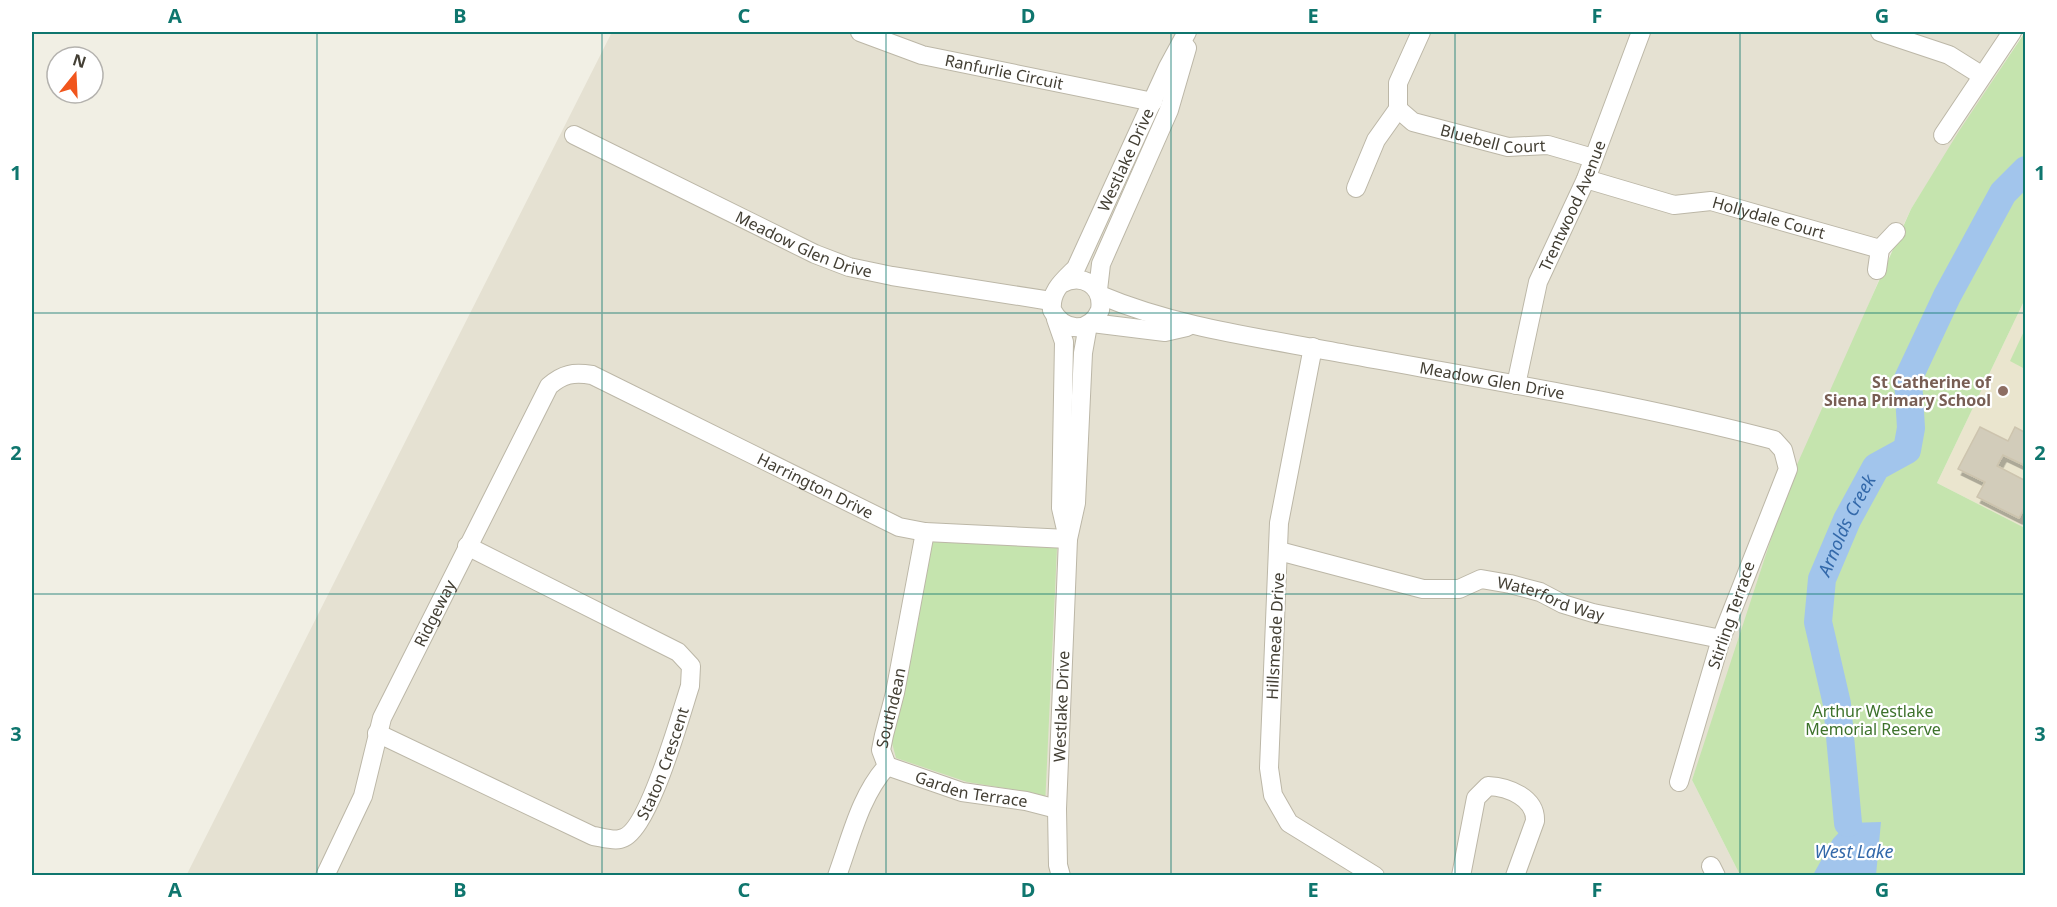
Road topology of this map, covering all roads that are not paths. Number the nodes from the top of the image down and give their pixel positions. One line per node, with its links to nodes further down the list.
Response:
1 (860, 32): 9 (street, Ranfurlie Circuit)
2 (1187, 32): 9 (street, Westlake Drive)
3 (1192, 32): 20 (street, Westlake Drive)
4 (1421, 32): 10 (street)
5 (1641, 32): 13 (street, Trentwood Avenue)
6 (1880, 32): 8 (street)
7 (2012, 32): 8 (street)
8 (1981, 75): 12 (street)
9 (1153, 102): 19 (street, Westlake Drive)
10 (1398, 110): 13 (street, Bluebell Court); 15 (street)
11 (574, 135): 21 (street, Meadow Glen Drive)
12 (1943, 135)
13 (1593, 158): 14 (street, Trentwood Avenue)
14 (1587, 179): 17 (street, Hollydale Court); 26 (street, Trentwood Avenue)
15 (1356, 188)
16 (1896, 232): 17 (street)
17 (1880, 249): 18 (street)
18 (1877, 270)
19 (1061, 284): 20 (street); 21 (street)
20 (1099, 293): 22 (street); 23 (street, Meadow Glen Drive)
21 (1054, 310): 22 (street); 29 (street, Westlake Drive)
22 (1090, 324): 23 (street, Meadow Glen Drive); 29 (street, Westlake Drive)
23 (1195, 326): 24 (street, Meadow Glen Drive)
24 (1313, 347): 26 (street, Meadow Glen Drive); 31 (street, Hillsmeade Drive)
25 (577, 373): 28 (street, Harrington Drive); 30 (street, Ridgeway)
26 (1516, 385): 27 (street, Meadow Glen Drive)
27 (1784, 450): 32 (street, Stirling Terrace)
28 (926, 532): 29 (street, Harrington Drive); 34 (street, Southdean)
29 (1068, 539): 36 (street, Westlake Drive)
30 (467, 546): 33 (street, Ridgeway); 33 (street, Staton Crescent)
31 (1279, 550): 32 (street, Waterford Way); 40 (street, Hillsmeade Drive)
32 (1721, 639): 35 (street, Stirling Terrace)
33 (377, 732): 37 (street, Ridgeway)
34 (887, 766): 36 (street, Garden Terrace); 38 (street, Southdean)
35 (1678, 782)
36 (1057, 809): 39 (street, Westlake Drive)
37 (325, 876)
38 (837, 876)
39 (1061, 876)
40 (1375, 876)
41 (1461, 876): 42 (street)
42 (1515, 876)

